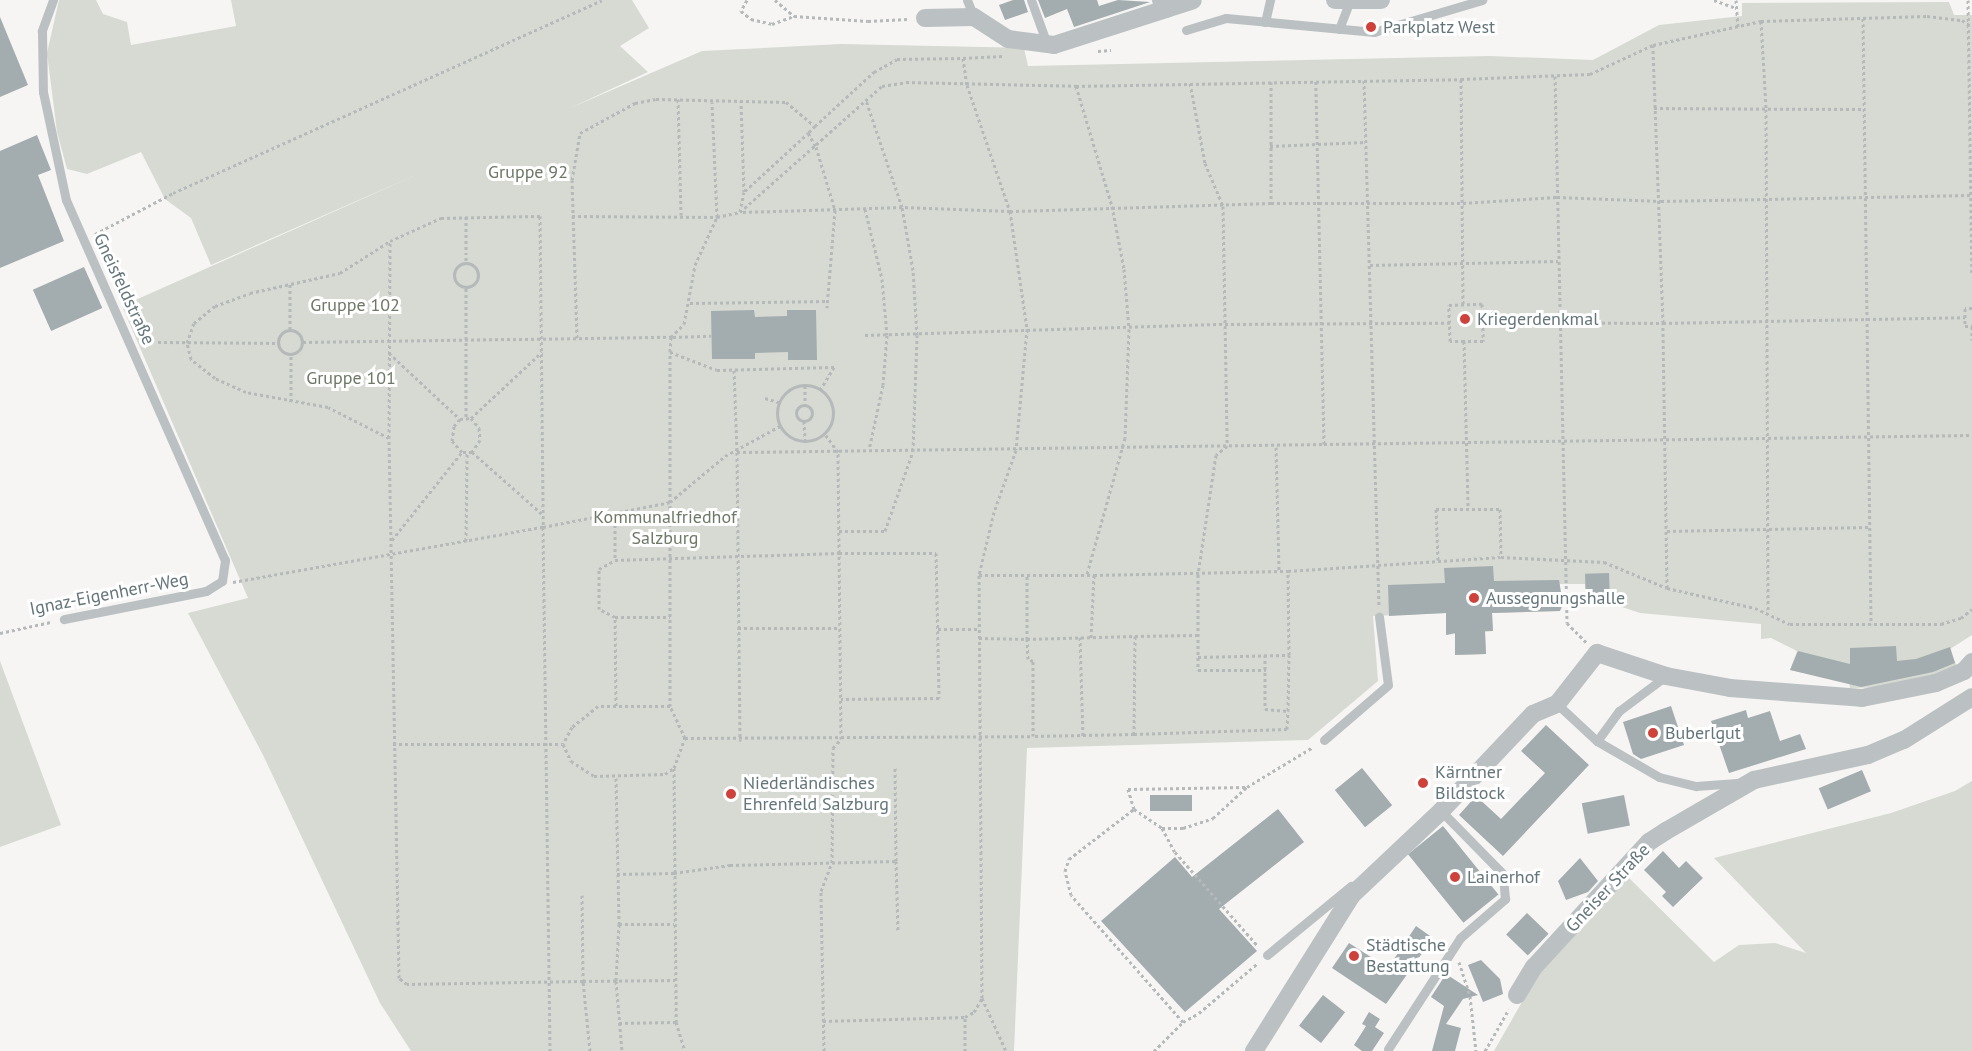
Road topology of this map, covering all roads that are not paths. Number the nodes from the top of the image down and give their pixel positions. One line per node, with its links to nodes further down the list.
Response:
1 (53, 0): 16 (lane, Gneisfeldstraße)
2 (1031, 0): 15 (lane)
3 (1192, 0): 9 (street)
4 (1270, 0): 12 (lane)
5 (1335, 0): 6 (street)
6 (1350, 0): 7 (street); 13 (lane)
7 (1381, 0)
8 (1482, 0): 13 (lane)
9 (1163, 4): 15 (street)
10 (970, 9): 11 (street); 15 (street)
11 (925, 18)
12 (1265, 22): 13 (lane); 14 (lane)
13 (1339, 29)
14 (1186, 30)
15 (1047, 44)
16 (222, 581): 18 (lane, Ignaz-Eigenherr-Weg)
17 (1380, 617): 23 (lane)
18 (64, 619)
19 (1972, 662): 20 (street)
20 (1666, 676): 22 (street); 24 (lane)
21 (1972, 697): 25 (street, Gneiser Straße)
22 (1557, 704): 24 (lane); 26 (street)
23 (1324, 740)
24 (1597, 741): 25 (lane)
25 (1754, 780): 29 (street, Gneiser Straße)
26 (1442, 811): 27 (street); 30 (lane)
27 (1404, 843): 28 (lane); 31 (street)
28 (1267, 956)
29 (1517, 995)
30 (1388, 1049)
31 (1254, 1051)

